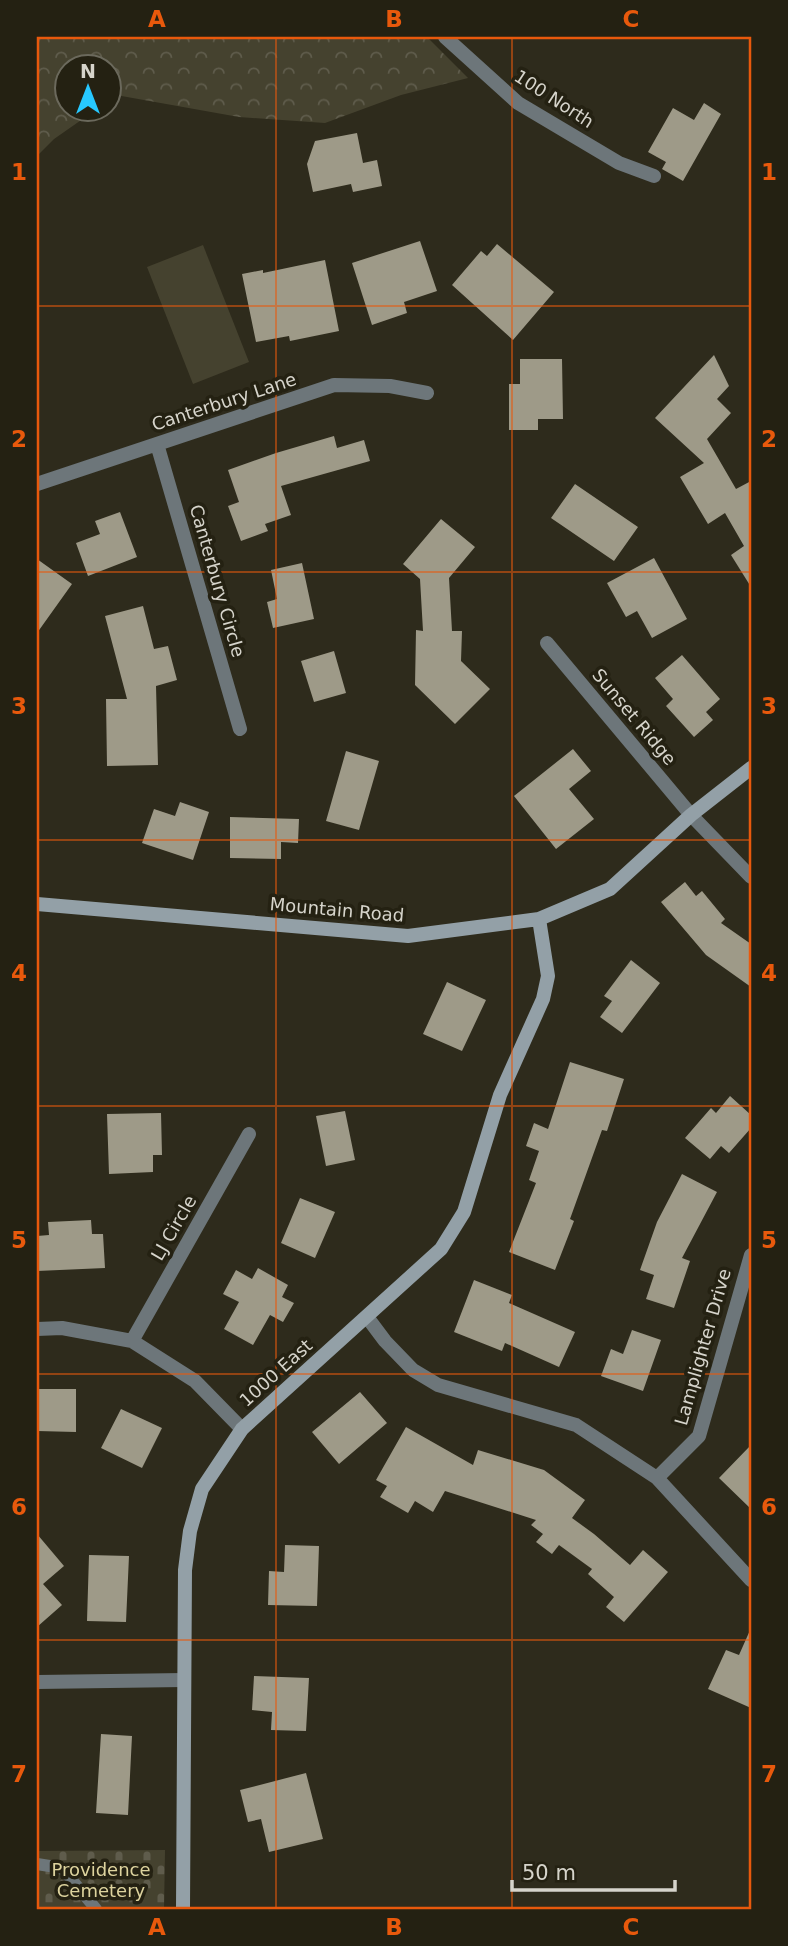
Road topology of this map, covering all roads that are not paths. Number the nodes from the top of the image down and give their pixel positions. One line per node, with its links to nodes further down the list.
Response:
1 (445, 37): 2 (street, 100 North)
2 (654, 176)
3 (427, 393): 4 (street, Canterbury Lane)
4 (157, 444): 5 (street, Canterbury Lane); 7 (street, Canterbury Circle)
5 (37, 484)
6 (547, 643): 9 (street, Sunset Ridge)
7 (240, 729)
8 (751, 768): 9 (street, Mountain Road)
9 (691, 815): 10 (street, Sunset Ridge); 12 (street, Mountain Road)
10 (751, 877)
11 (37, 904): 12 (street, Mountain Road)
12 (539, 919): 15 (street, 1000 East)
13 (249, 1134): 17 (street, LJ Circle)
14 (751, 1255): 19 (street, Lamplighter Drive)
15 (367, 1317): 18 (street, 1000 East); 19 (street)
16 (37, 1329): 17 (street)
17 (132, 1341): 18 (street)
18 (242, 1429): 21 (street, 1000 East)
19 (657, 1478): 20 (street)
20 (751, 1580)
21 (184, 1680): 22 (street); 25 (street, 1000 East)
22 (37, 1682)
23 (37, 1864): 24 (lane)
24 (96, 1909)
25 (183, 1909)

